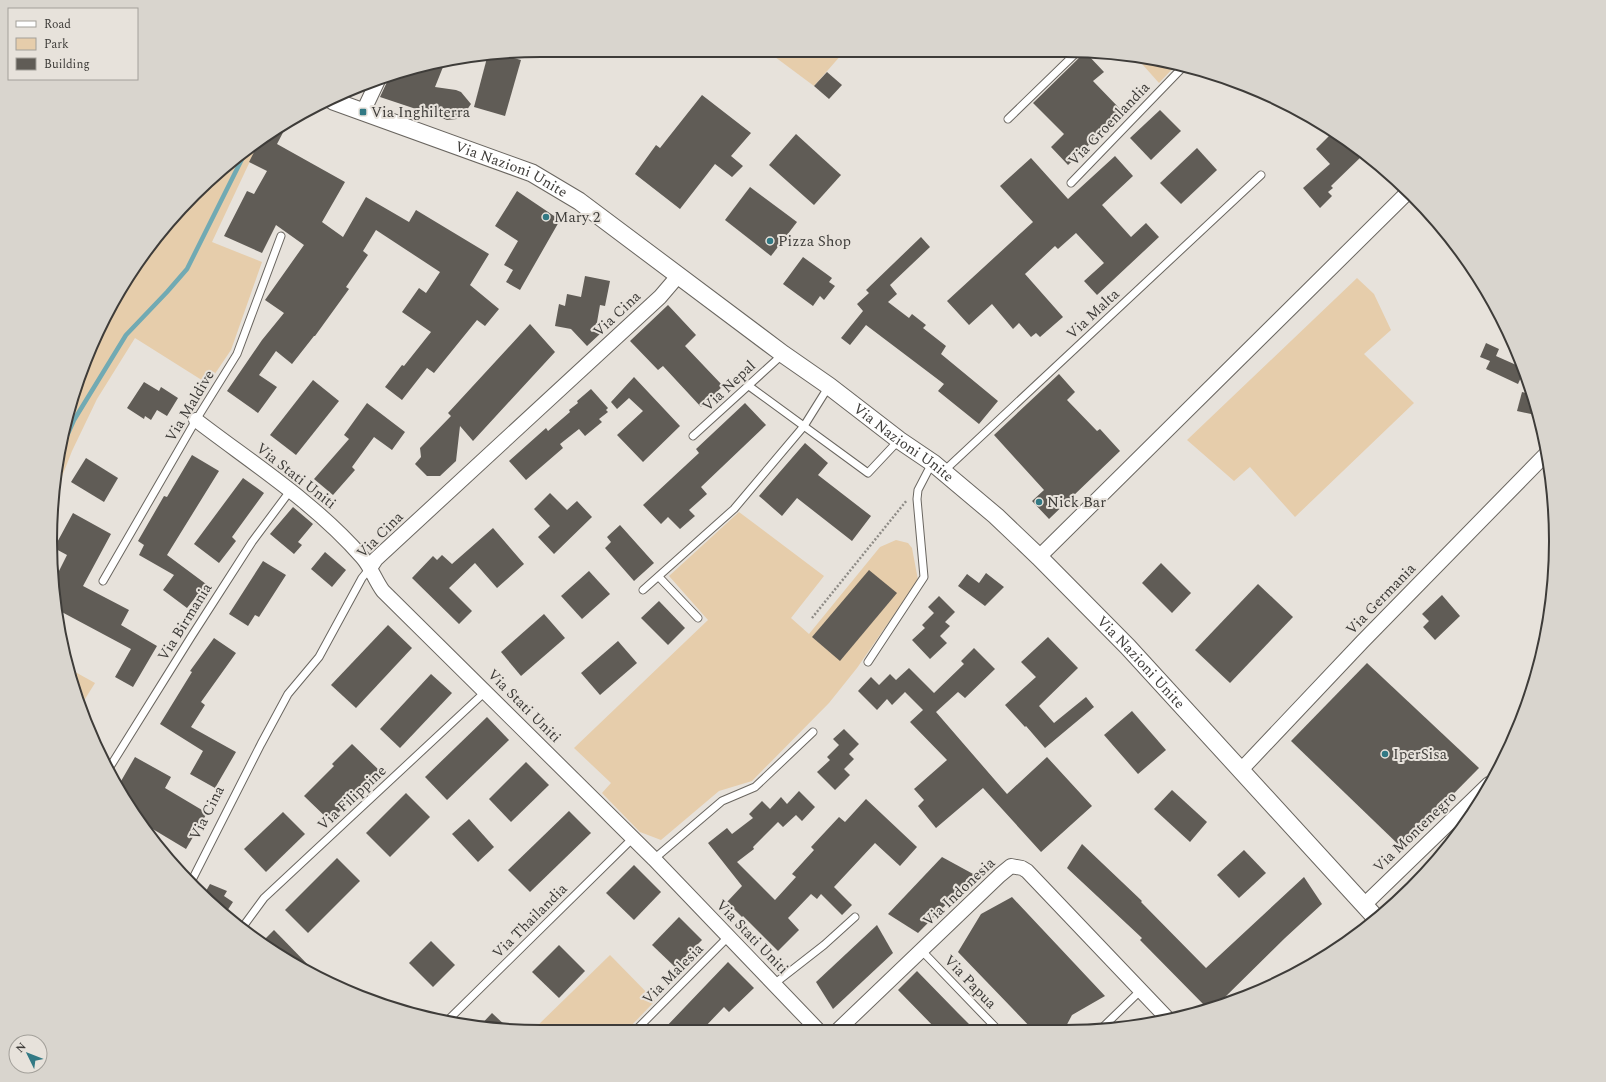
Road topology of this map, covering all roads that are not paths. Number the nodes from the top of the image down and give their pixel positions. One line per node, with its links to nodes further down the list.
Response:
1 (1072, 57): 6 (lane)
2 (1179, 71): 8 (lane, Via Groenlandia)
3 (376, 87): 5 (street)
4 (337, 102): 5 (street, Via Nazioni Unite)
5 (363, 112): 11 (street, Via Nazioni Unite)
6 (1008, 119)
7 (1260, 175): 20 (lane, Via Malta)
8 (1071, 183)
9 (1404, 196): 22 (street)
10 (281, 236): 15 (lane, Via Maldive)
11 (678, 276): 12 (street, Via Nazioni Unite); 23 (street, Via Cina)
12 (783, 354): 13 (lane, Via Nepal); 14 (street, Via Nazioni Unite)
13 (749, 386): 16 (lane); 17 (lane, Via Nepal)
14 (829, 386): 16 (lane); 18 (street, Via Nazioni Unite)
15 (196, 420): 21 (street, Via Stati Uniti); 25 (lane, Via Maldive)
16 (804, 426): 18 (lane); 24 (lane)
17 (693, 436)
18 (899, 440): 20 (street, Via Nazioni Unite)
19 (1542, 458): 32 (street, Via Germania)
20 (938, 467): 22 (street, Via Nazioni Unite); 28 (lane, Via Malta)
21 (290, 491): 23 (street, Via Stati Uniti); 31 (lane, Via Birmania)
22 (1039, 557): 32 (street, Via Nazioni Unite)
23 (370, 568): 29 (street, Via Stati Uniti); 36 (lane, Via Cina)
24 (659, 577): 26 (lane); 27 (lane)
25 (103, 581)
26 (643, 590)
27 (698, 618)
28 (868, 662)
29 (485, 692): 34 (street, Via Stati Uniti); 40 (lane, Via Filippine)
30 (813, 732): 35 (lane)
31 (112, 764)
32 (1240, 771): 37 (street, Via Nazioni Unite)
33 (1475, 798): 37 (street, Via Montenegro)
34 (633, 838): 35 (street, Via Stati Uniti); 46 (lane, Via Thailandia)
35 (654, 860): 41 (street, Via Stati Uniti)
36 (193, 877)
37 (1364, 905): 38 (street, Via Nazioni Unite)
38 (1373, 914)
39 (855, 917): 43 (lane)
40 (245, 924)
41 (728, 937): 43 (street, Via Stati Uniti); 48 (lane, Via Malesia)
42 (922, 951): 44 (street, Via Indonesia); 50 (street, Via Indonesia); 51 (lane, Via Papua)
43 (774, 984): 49 (street, Via Stati Uniti)
44 (1140, 991): 45 (street, Via Indonesia); 47 (lane)
45 (1164, 1015)
46 (451, 1017)
47 (1107, 1023)
48 (641, 1025)
49 (813, 1025)
50 (843, 1025)
51 (993, 1025)

